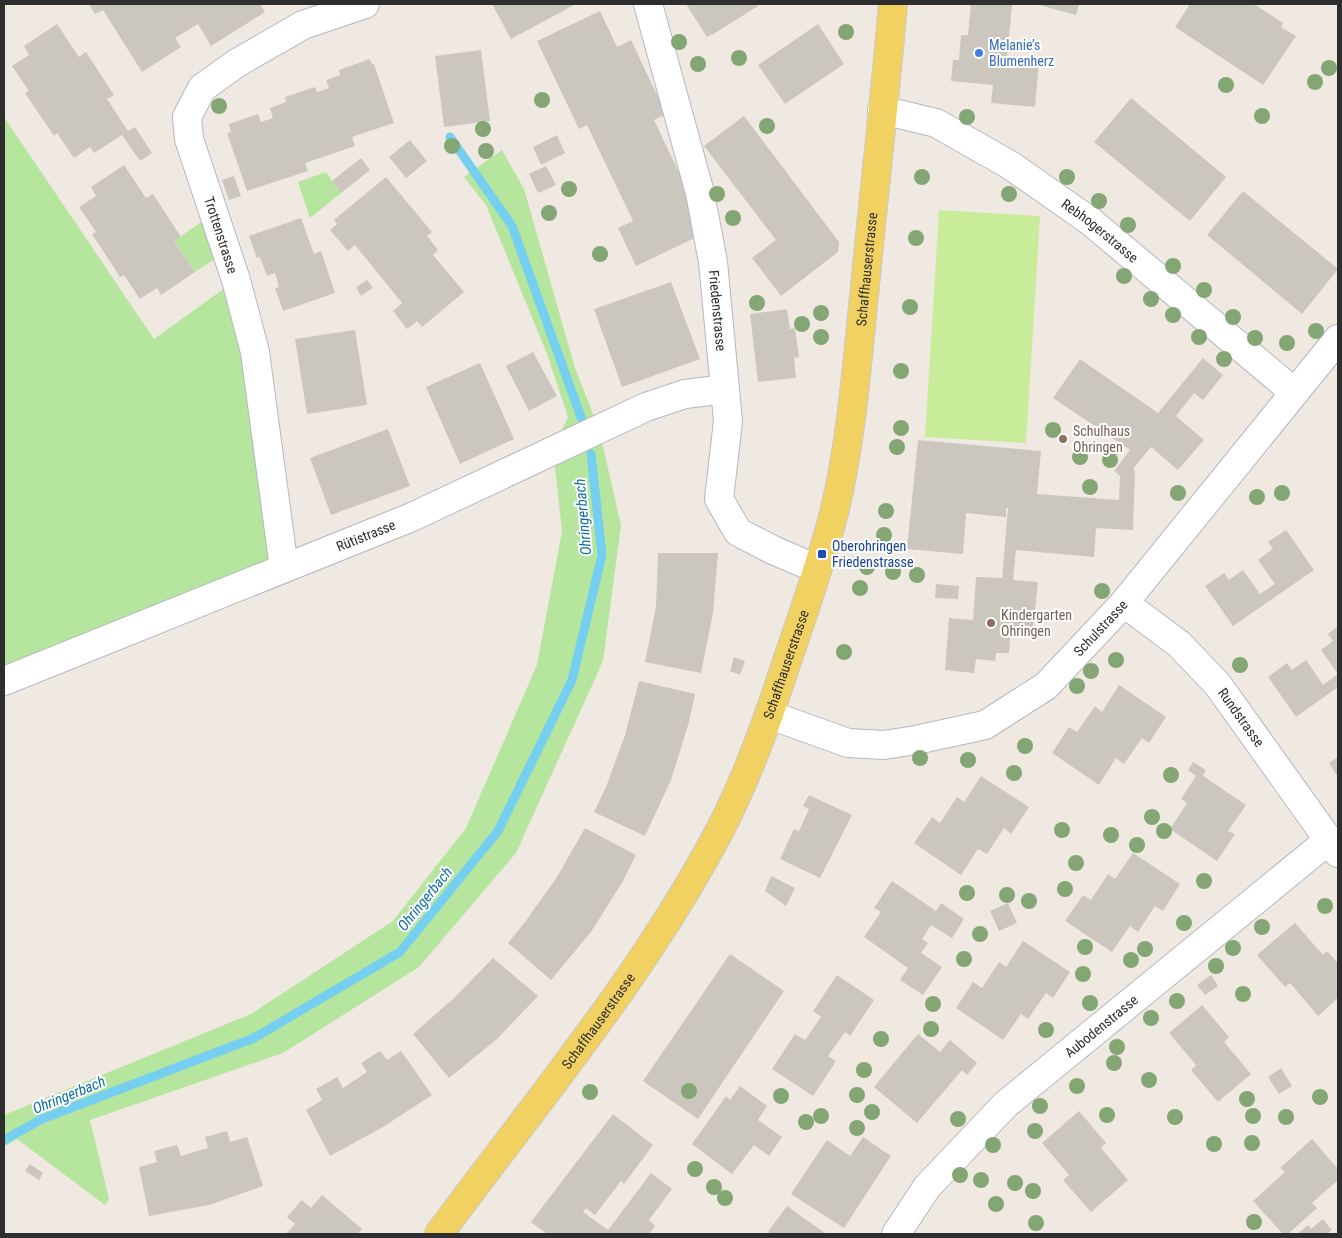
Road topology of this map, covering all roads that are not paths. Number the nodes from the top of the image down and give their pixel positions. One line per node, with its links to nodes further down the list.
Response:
1 (365, 4): 8 (street, Trottenstrasse)
2 (648, 4): 6 (street, Friedenstrasse)
3 (893, 4): 4 (main road, Schaffhauserstrasse)
4 (882, 110): 7 (street, Rebhogerstrasse); 9 (main road, Schaffhauserstrasse)
5 (1338, 339): 7 (street, Schulstrasse)
6 (725, 389): 8 (street, Rütistrasse); 9 (street, Friedenstrasse)
7 (1294, 392): 10 (street, Schulstrasse)
8 (284, 568): 11 (street, Rütistrasse)
9 (817, 569): 12 (main road, Schaffhauserstrasse)
10 (1124, 603): 12 (street, Schulstrasse); 13 (street, Rundstrasse)
11 (4, 681)
12 (770, 716): 14 (main road, Schaffhauserstrasse)
13 (1334, 846): 15 (street, Aubodenstrasse)
14 (439, 1234)
15 (896, 1234)

